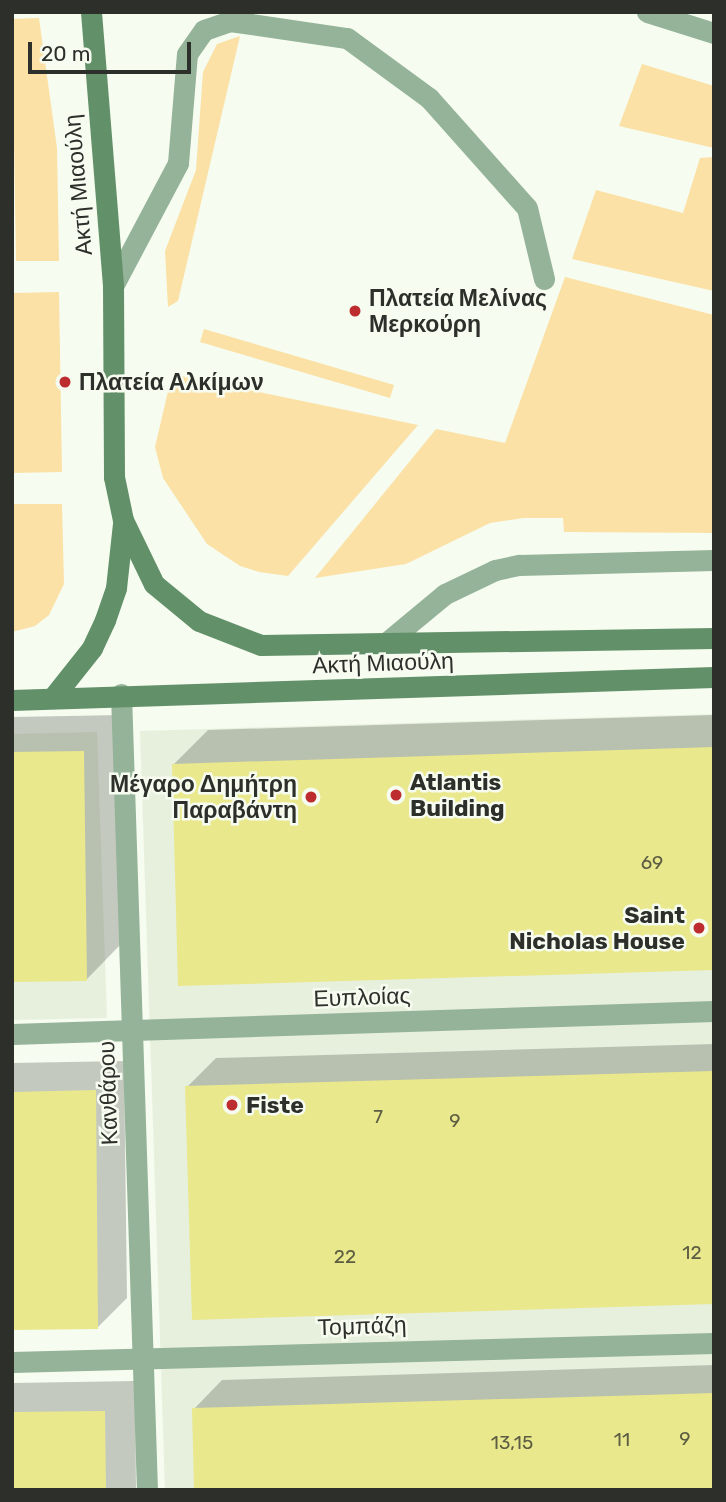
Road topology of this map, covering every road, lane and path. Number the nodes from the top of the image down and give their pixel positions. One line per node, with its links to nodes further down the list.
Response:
1 (91, 12): 5 (main road, Ακτή Μιαούλη)
2 (647, 12): 3 (street)
3 (714, 33)
4 (544, 279): 5 (street)
5 (113, 286): 6 (main road, Ακτή Μιαούλη)
6 (123, 520): 9 (main road, Ακτή Μιαούλη); 12 (main road, Ακτή Μιαούλη)
7 (714, 560): 9 (street)
8 (714, 638): 9 (main road, Ακτή Μιαούλη)
9 (387, 642)
10 (714, 677): 11 (main road, Ακτή Μιαούλη)
11 (121, 694): 12 (main road, Ακτή Μιαούλη); 15 (street, Κανθάρου)
12 (54, 696): 13 (main road, Ακτή Μιαούλη)
13 (12, 700)
14 (714, 1012): 15 (street, Ευπλοίας)
15 (132, 1031): 16 (street, Ευπλοίας); 18 (street, Κανθάρου)
16 (12, 1034)
17 (714, 1343): 18 (street, Τομπάζη)
18 (143, 1358): 19 (street, Τομπάζη); 20 (street, Κανθάρου)
19 (12, 1362)
20 (147, 1490)

